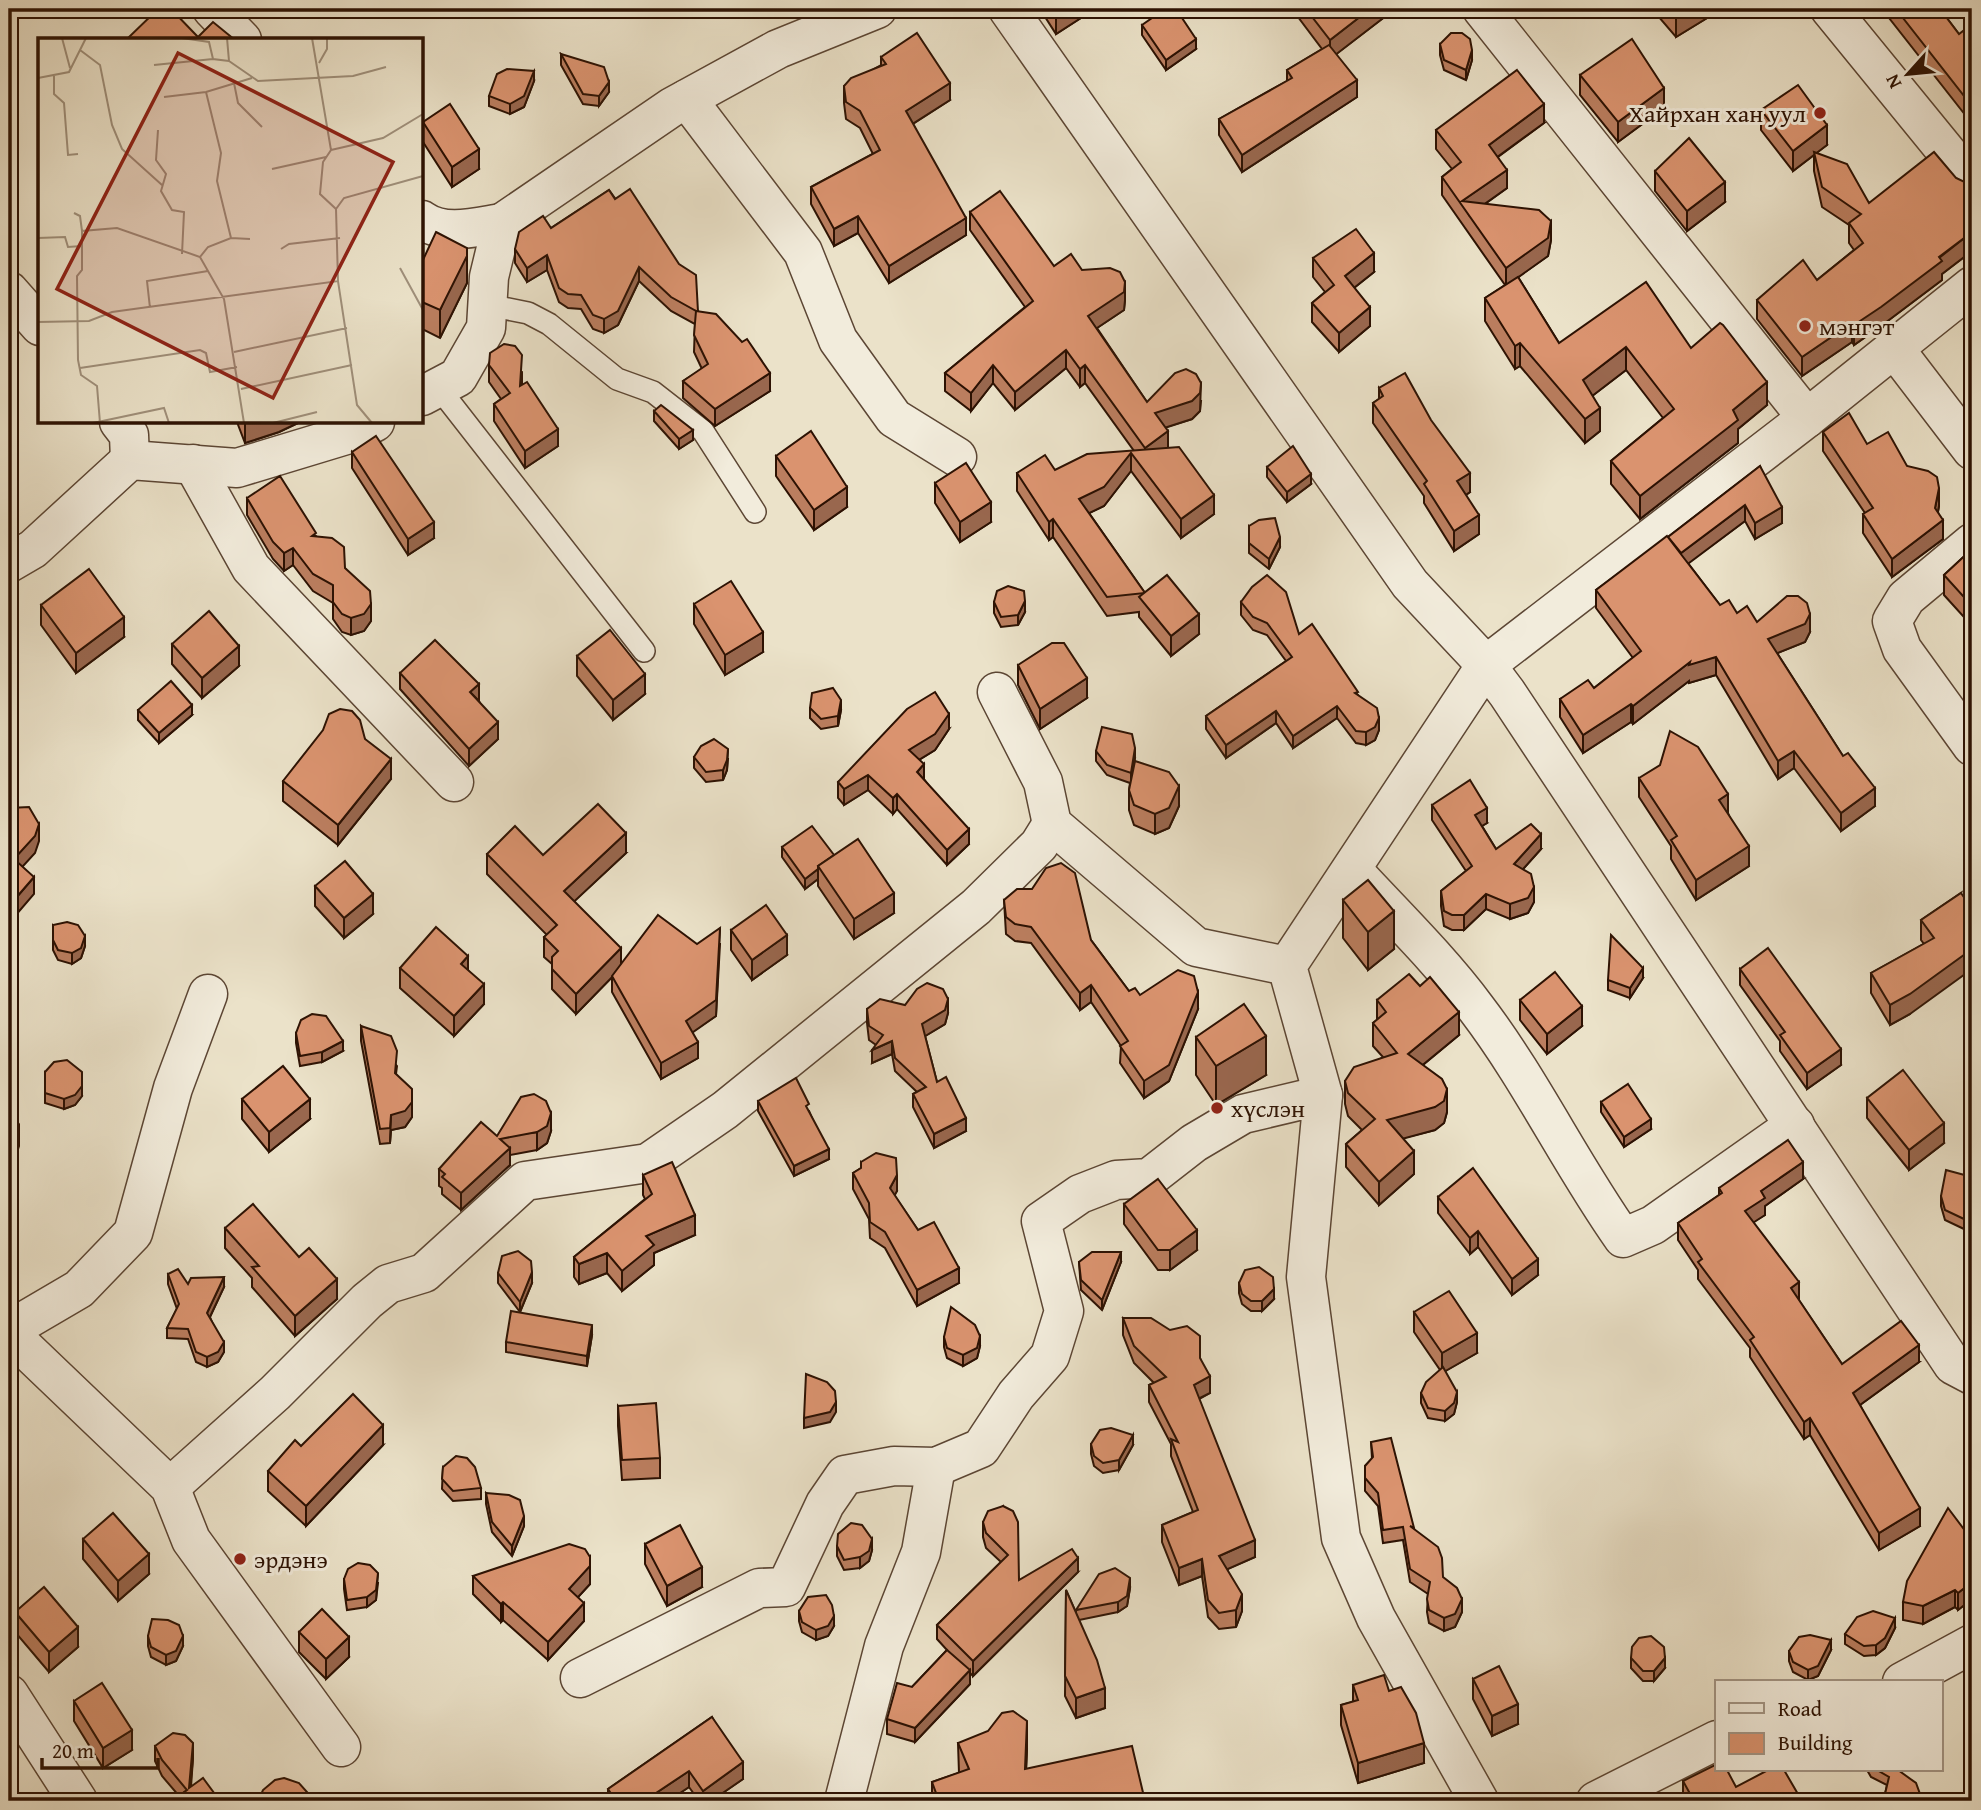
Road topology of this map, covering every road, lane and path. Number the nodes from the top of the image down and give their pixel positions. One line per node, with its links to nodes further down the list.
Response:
1 (212, 9): 6 (street)
2 (877, 9): 7 (street)
3 (1008, 9): 28 (street)
4 (1482, 9): 17 (street)
5 (1830, 9): 8 (street)
6 (240, 38)
7 (687, 99): 10 (street); 21 (street)
8 (1972, 183)
9 (424, 221): 10 (street)
10 (502, 223): 13 (street)
11 (1972, 286): 15 (street)
12 (9, 291): 14 (street)
13 (488, 305): 16 (street); 24 (lane)
14 (38, 324)
15 (1894, 348): 17 (street); 20 (street)
16 (430, 392): 27 (lane)
17 (1807, 418): 28 (street)
18 (121, 424): 22 (street)
19 (371, 424): 23 (street)
20 (1972, 450)
21 (957, 457)
22 (130, 460): 23 (street); 26 (street)
23 (193, 464): 31 (street)
24 (755, 512)
25 (1972, 543): 30 (street)
26 (9, 563)
27 (644, 651)
28 (1486, 665): 33 (street); 37 (street)
29 (998, 692): 32 (street)
30 (1972, 746)
31 (454, 782)
32 (1052, 824): 34 (street); 41 (street)
33 (1351, 869): 34 (street); 37 (street)
34 (1287, 966): 36 (street)
35 (208, 994): 38 (street)
36 (1323, 1095): 40 (street); 51 (street)
37 (1794, 1125): 39 (street)
38 (9, 1332): 41 (street)
39 (1972, 1375)
40 (936, 1467): 43 (street); 50 (street)
41 (170, 1487): 47 (street)
42 (1972, 1644): 44 (street)
43 (580, 1678)
44 (1906, 1680)
45 (9, 1694): 49 (street)
46 (1715, 1741): 48 (street)
47 (341, 1747)
48 (1611, 1798)
49 (78, 1801)
50 (844, 1801)
51 (1479, 1801)

